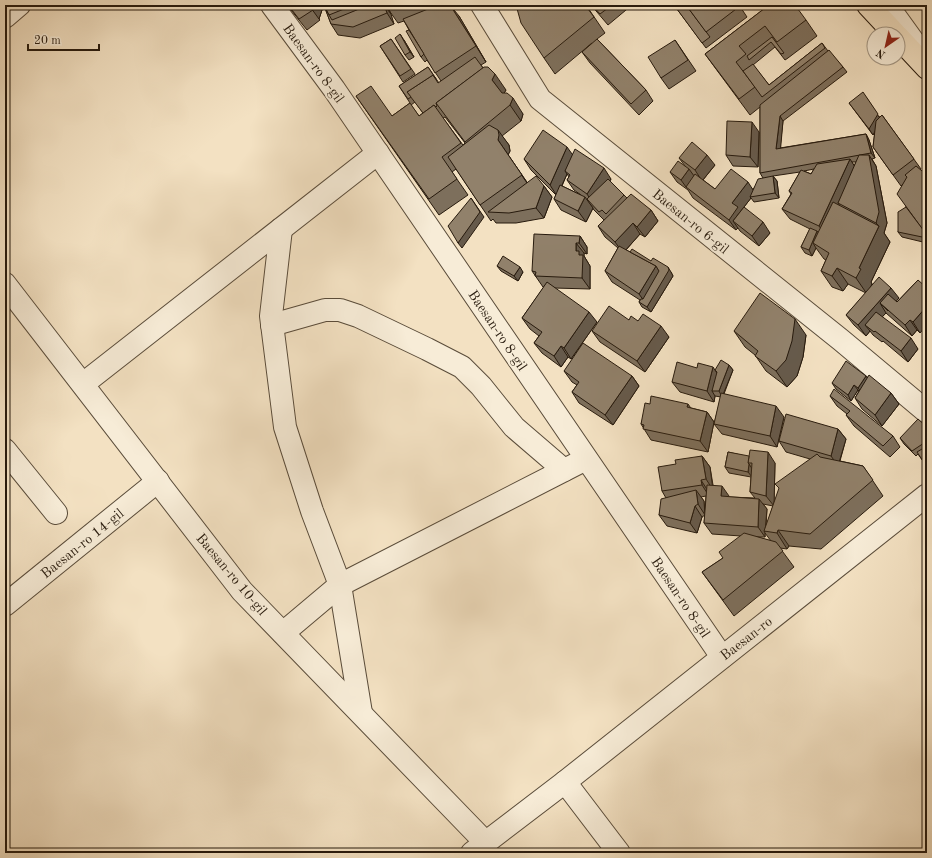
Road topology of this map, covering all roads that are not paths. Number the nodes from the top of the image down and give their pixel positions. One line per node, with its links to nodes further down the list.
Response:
1 (19, 5): 6 (street)
2 (272, 5): 11 (street, Baesan-ro 8-gil)
3 (482, 5): 16 (street, Baesan-ro 6-gil)
4 (868, 5): 7 (main road)
5 (887, 5): 9 (street)
6 (5, 17)
7 (888, 26)
8 (906, 46): 10 (main road)
9 (927, 60)
10 (927, 68)
11 (378, 153): 12 (street); 18 (street, Baesan-ro 8-gil)
12 (281, 229): 14 (street); 15 (street)
13 (5, 284): 15 (street, Baesan-ro 10-gil)
14 (272, 325): 19 (street); 23 (street)
15 (83, 384): 20 (street, Baesan-ro 10-gil)
16 (927, 412)
17 (5, 450): 22 (street)
18 (586, 459): 19 (street); 26 (street, Baesan-ro 8-gil)
19 (564, 470): 23 (street)
20 (158, 481): 24 (street, Baesan-ro 14-gil); 25 (street, Baesan-ro 10-gil)
21 (927, 495): 26 (street, Baesan-ro)
22 (56, 513)
23 (340, 584): 25 (street); 27 (street)
24 (5, 605)
25 (283, 633): 27 (street, Baesan-ro 10-gil)
26 (722, 657): 28 (street, Baesan-ro)
27 (361, 713): 29 (street, Baesan-ro 10-gil)
28 (565, 782): 29 (street, Baesan-ro); 30 (street)
29 (479, 848)
30 (620, 853)

